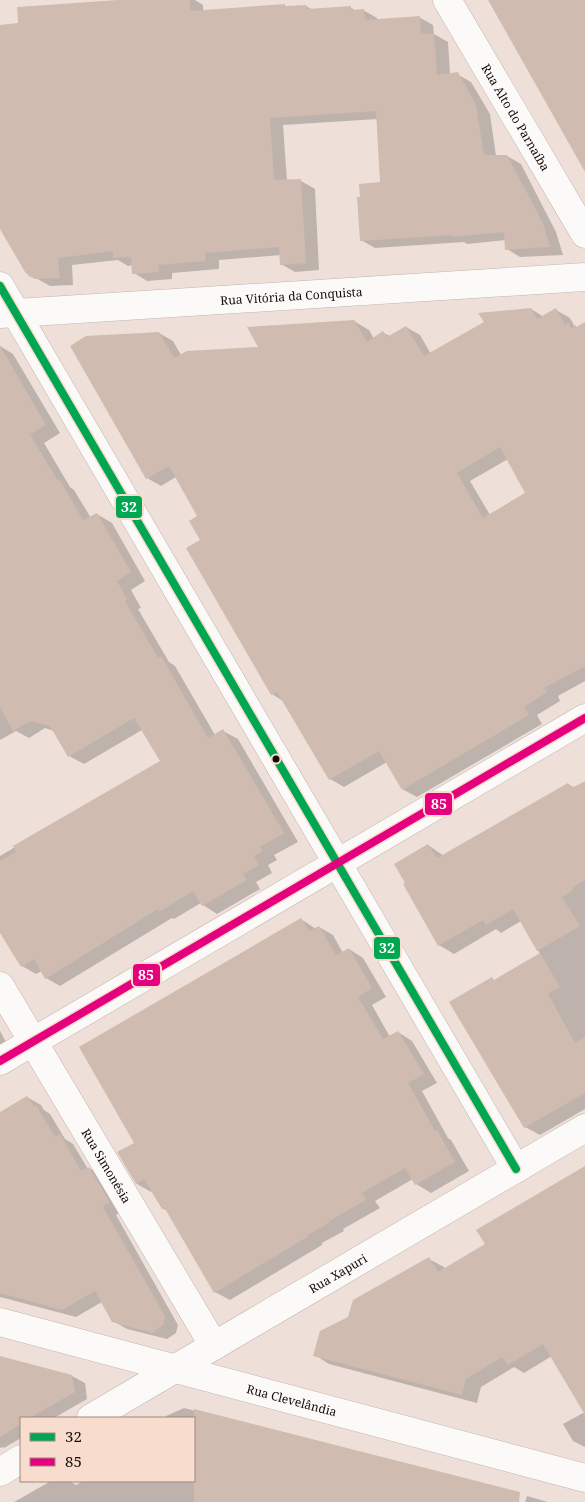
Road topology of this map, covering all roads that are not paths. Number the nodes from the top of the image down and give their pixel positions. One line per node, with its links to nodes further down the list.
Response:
1 (446, 0): 2 (street, Rua Alto do Parnaíba)
2 (585, 234)
3 (585, 277): 5 (street, Rua Vitória da Conquista)
4 (0, 286): 5 (street)
5 (7, 313): 7 (street)
6 (585, 718): 7 (street)
7 (337, 864): 9 (street); 12 (street)
8 (0, 986): 9 (street, Rua Simonésia)
9 (33, 1041): 10 (street); 14 (street, Rua Simonésia)
10 (0, 1061)
11 (585, 1128): 12 (street, Rua Xapuri)
12 (516, 1169): 14 (street, Rua Xapuri)
13 (0, 1322): 15 (street, Rua Clevelândia)
14 (214, 1346): 15 (street, Rua Xapuri)
15 (176, 1368): 16 (street, Rua Xapuri); 19 (street, Rua Clevelândia)
16 (93, 1417)
17 (20, 1460): 18 (street)
18 (0, 1472)
19 (585, 1478)

